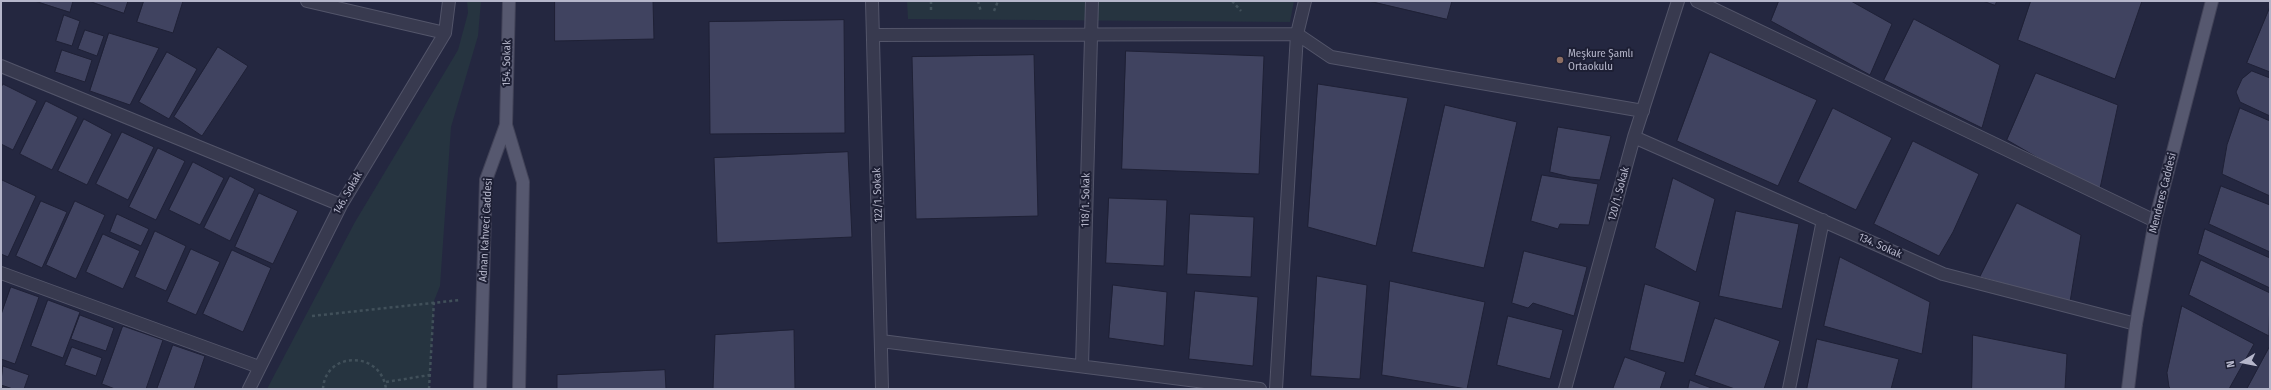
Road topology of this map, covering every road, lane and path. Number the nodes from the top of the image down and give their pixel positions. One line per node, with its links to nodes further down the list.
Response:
1 (307, 1): 10 (street)
2 (449, 1): 10 (street, 146. Sokak)
3 (509, 1): 16 (main road, 154. Sokak)
4 (872, 1): 13 (street, 122/1. Sokak)
5 (1092, 1): 11 (street, 118/1. Sokak)
6 (1305, 1): 12 (street)
7 (1678, 1): 15 (street, 120/1. Sokak)
8 (1697, 1): 20 (street)
9 (2212, 1): 20 (main road, Menderes Caddesi)
10 (445, 33): 18 (street, 146. Sokak)
11 (1090, 34): 12 (street); 13 (street); 27 (street, 118/1. Sokak)
12 (1297, 34): 15 (street); 39 (street)
13 (873, 35): 26 (street, 122/1. Sokak)
14 (1, 66): 18 (street)
15 (1643, 111): 17 (street, 120/1. Sokak)
16 (506, 125): 22 (main road, Adnan Kahveci Caddesi); 36 (main road)
17 (1634, 136): 19 (street, 134. Sokak); 40 (street, 120/1. Sokak)
18 (341, 204): 28 (street, 146. Sokak)
19 (1823, 220): 25 (street, 134. Sokak); 41 (street)
20 (2155, 221): 25 (main road, Menderes Caddesi)
21 (1, 273): 28 (street)
22 (483, 298): 23 (path); 35 (main road, Adnan Kahveci Caddesi)
23 (434, 301): 24 (path); 29 (path)
24 (304, 317)
25 (2136, 324): 42 (main road, Menderes Caddesi)
26 (881, 341): 27 (street); 37 (street, 122/1. Sokak)
27 (1082, 366): 38 (street)
28 (259, 367): 31 (street, 146. Sokak)
29 (430, 375): 30 (path); 34 (path)
30 (386, 382): 32 (path); 33 (path)
31 (249, 389)
32 (322, 389)
33 (386, 389)
34 (429, 389)
35 (480, 389)
36 (519, 389)
37 (882, 389)
38 (1260, 389)
39 (1276, 389)
40 (1565, 389)
41 (1789, 389)
42 (2128, 389)

